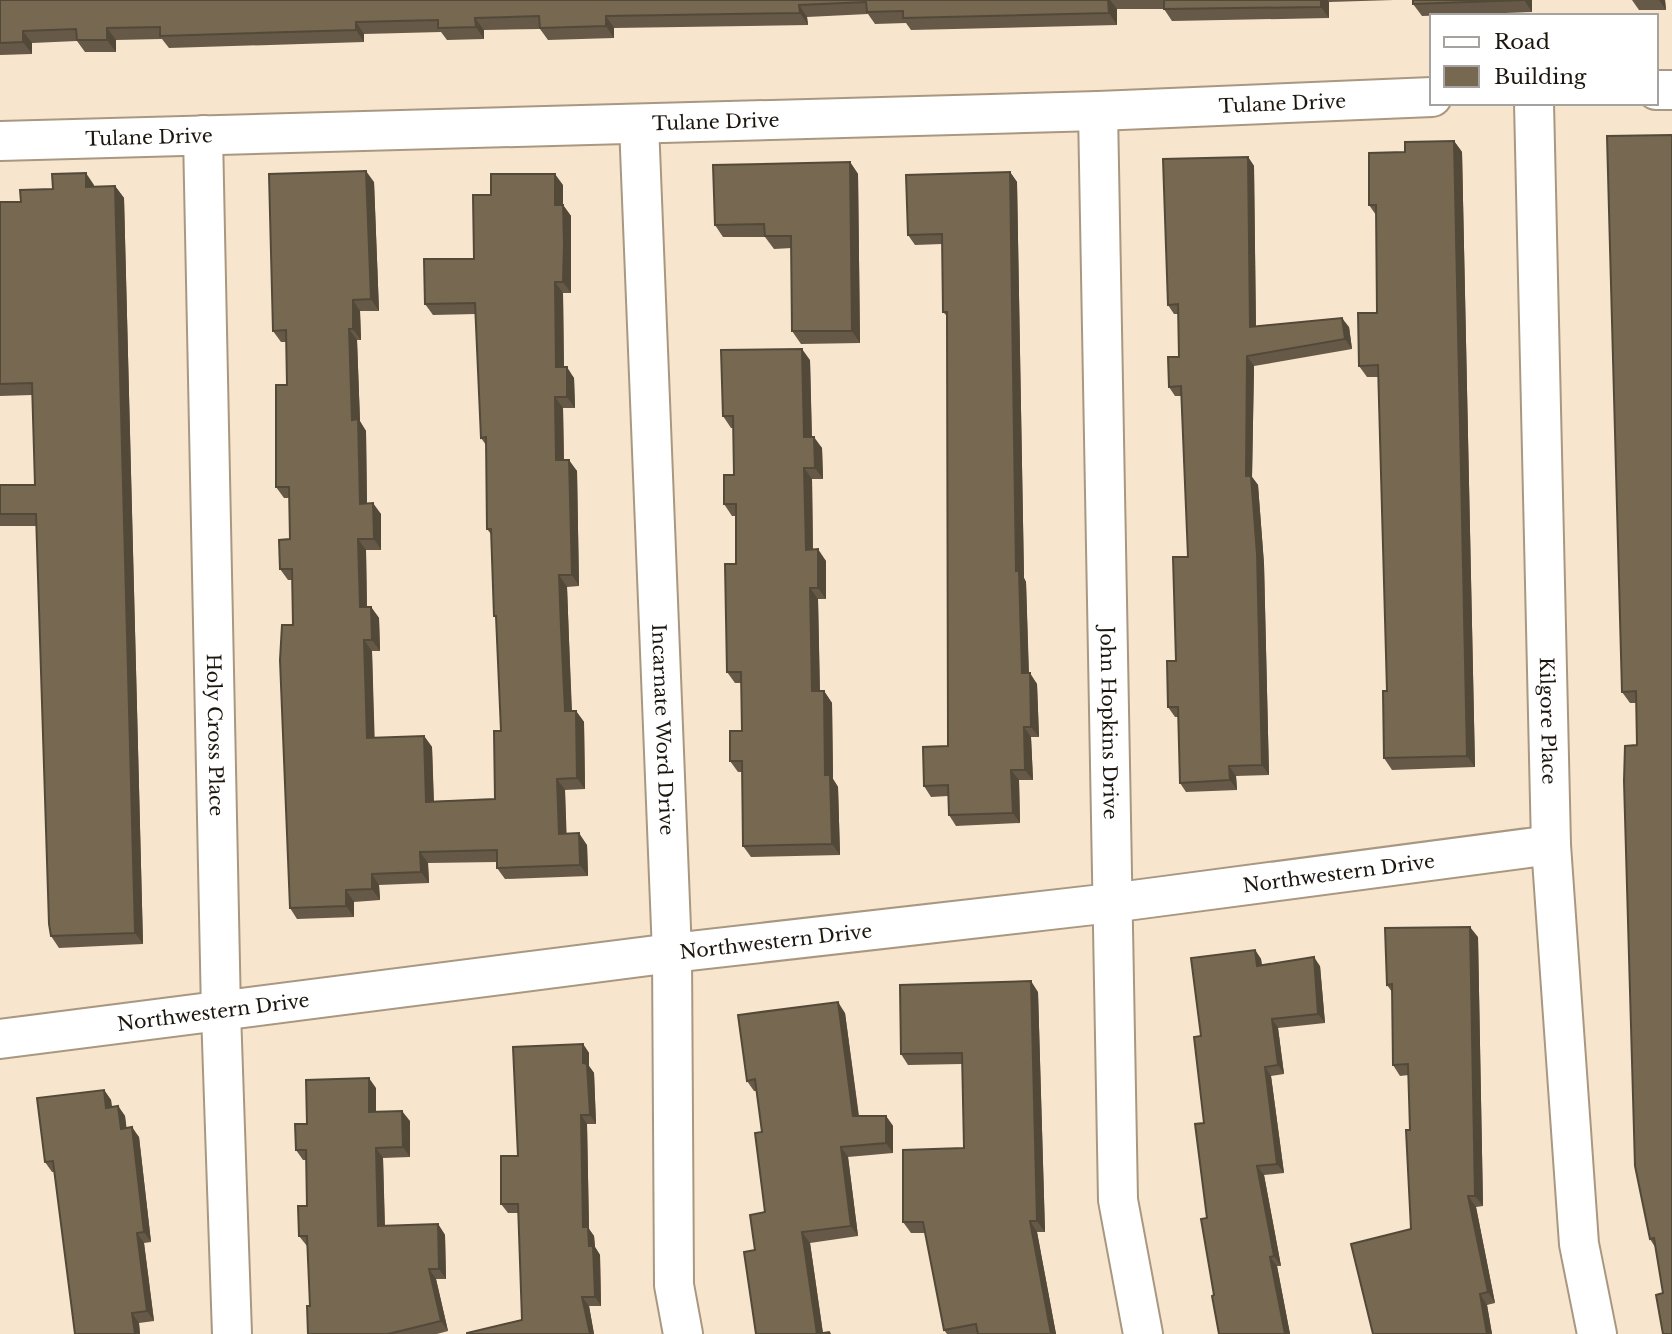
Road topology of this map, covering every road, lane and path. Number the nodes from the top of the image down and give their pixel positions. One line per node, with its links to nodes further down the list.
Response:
1 (1430, 97): 3 (street, Tulane Drive)
2 (1534, 105): 7 (street, Kilgore Place)
3 (1098, 111): 4 (street, Tulane Drive); 8 (street, John Hopkins Drive)
4 (639, 124): 5 (street, Tulane Drive); 9 (street, Incarnate Word Drive)
5 (203, 135): 6 (street, Tulane Drive); 10 (street, Holy Cross Place)
6 (0, 141)
7 (1551, 845): 8 (street, Northwestern Drive); 15 (street, Kilgore Place)
8 (1111, 902): 9 (street, Northwestern Drive); 14 (street, John Hopkins Drive)
9 (672, 953): 10 (street, Northwestern Drive); 13 (street, Incarnate Word Drive)
10 (221, 1012): 11 (street, Northwestern Drive); 12 (street, Holy Cross Place)
11 (0, 1039)
12 (232, 1334)
13 (683, 1334)
14 (1143, 1334)
15 (1597, 1334)

